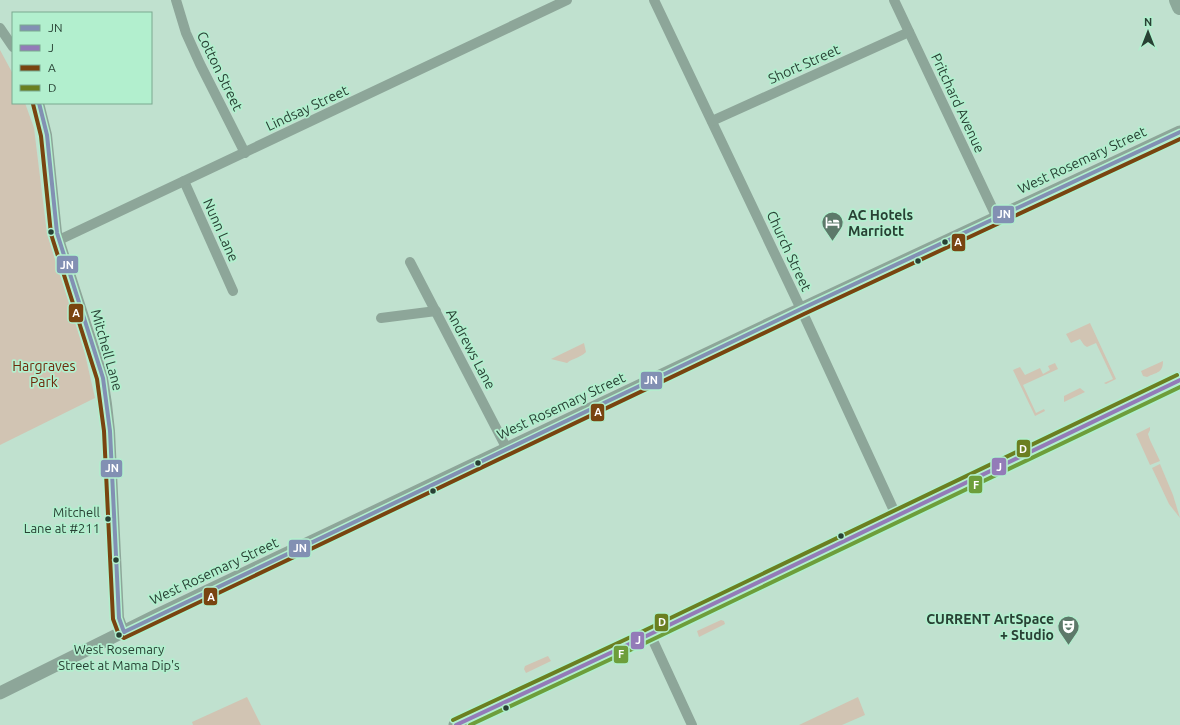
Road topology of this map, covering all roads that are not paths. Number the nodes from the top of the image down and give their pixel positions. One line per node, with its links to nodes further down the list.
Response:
1 (176, 0): 13 (street, Cotton Street)
2 (567, 0): 13 (street, Lindsay Street)
3 (654, 0): 11 (street, Church Street)
4 (894, 0): 8 (street, Pritchard Avenue)
5 (1177, 0): 6 (main road)
6 (1180, 7)
7 (0, 28): 9 (street)
8 (909, 32): 11 (street, Short Street); 15 (street, Pritchard Avenue)
9 (12, 46)
10 (39, 104): 16 (street, Mitchell Lane)
11 (712, 121): 19 (street, Church Street)
12 (1180, 132): 15 (street, West Rosemary Street)
13 (245, 153): 14 (street, Lindsay Street)
14 (184, 181): 16 (street, Lindsay Street); 18 (street, Nunn Lane)
15 (997, 218): 19 (street, West Rosemary Street)
16 (59, 240): 25 (street, Mitchell Lane)
17 (410, 262): 20 (street, Andrews Lane)
18 (232, 291)
19 (801, 309): 23 (street, West Rosemary Street); 24 (street, Church Street)
20 (436, 311): 21 (street); 23 (street, Andrews Lane)
21 (381, 318)
22 (1180, 380): 24 (main road)
23 (507, 449): 25 (street, West Rosemary Street)
24 (896, 515): 26 (main road)
25 (124, 632): 27 (street, West Rosemary Street)
26 (650, 634): 28 (main road); 29 (street)
27 (0, 692)
28 (458, 724)
29 (692, 725)

